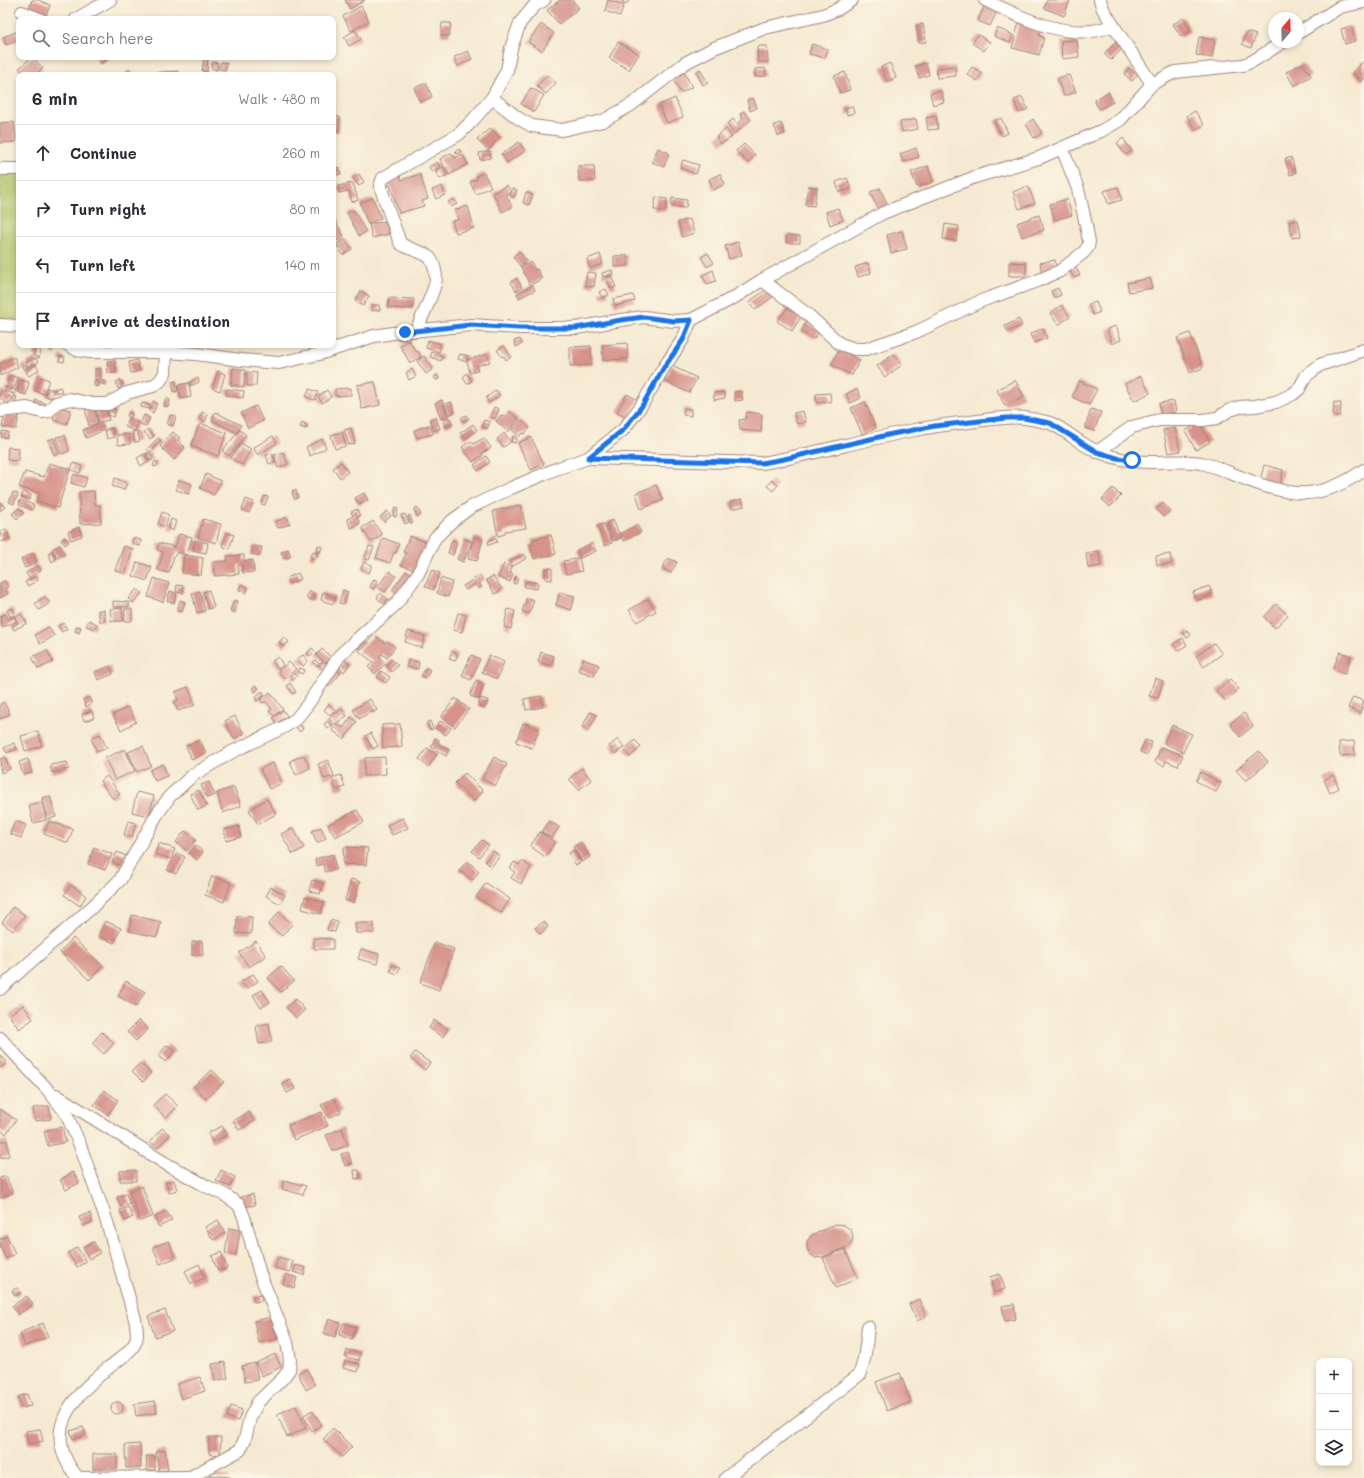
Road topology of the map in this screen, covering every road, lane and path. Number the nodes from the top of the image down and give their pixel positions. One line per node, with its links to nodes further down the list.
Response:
1 (110, 0): 9 (street)
2 (544, 0): 14 (street)
3 (852, 0): 14 (street)
4 (985, 0): 10 (street)
5 (1100, 0): 10 (street)
6 (1364, 2): 11 (street)
7 (22, 12): 8 (street)
8 (32, 16)
9 (81, 16)
10 (1113, 25): 13 (street)
11 (1304, 29)
12 (1274, 48): 13 (street)
13 (1152, 84): 15 (street)
14 (492, 98): 22 (street)
15 (1062, 148): 18 (street); 18 (street)
16 (16, 168): 17 (street)
17 (0, 169)
18 (762, 280): 19 (street)
19 (691, 320): 22 (street); 29 (street)
20 (0, 325): 21 (street)
21 (16, 326)
22 (416, 331): 24 (street)
23 (73, 348): 26 (street)
24 (197, 349): 26 (street)
25 (1364, 350): 28 (street)
26 (166, 352): 27 (street)
27 (0, 411)
28 (1097, 452): 29 (street); 30 (street)
29 (588, 458): 31 (street)
30 (1364, 470)
31 (0, 989)
32 (0, 1038): 33 (street)
33 (48, 1090): 35 (street); 35 (street)
34 (868, 1327): 36 (street)
35 (189, 1478)
36 (726, 1478)

